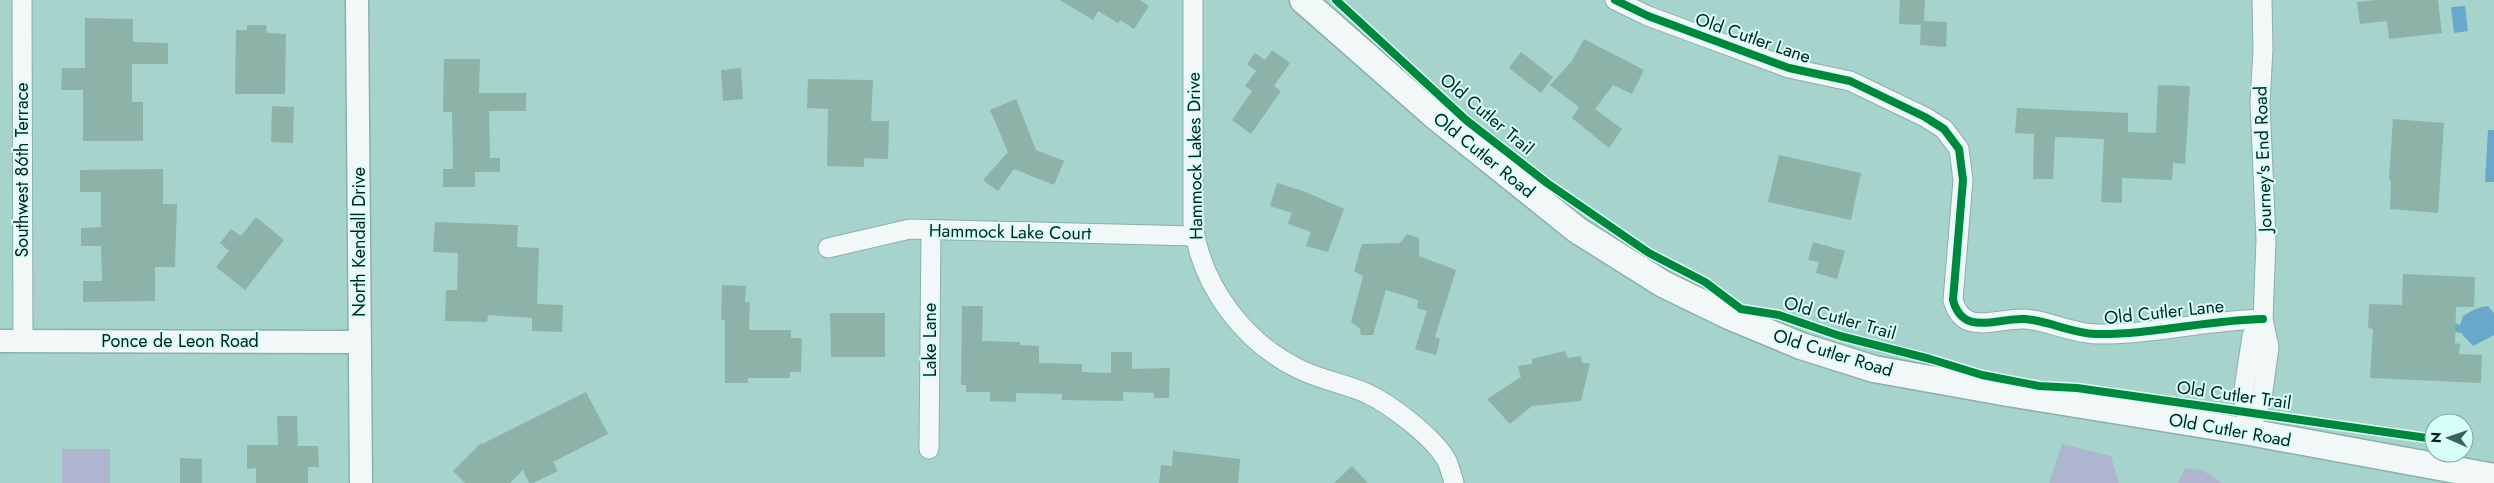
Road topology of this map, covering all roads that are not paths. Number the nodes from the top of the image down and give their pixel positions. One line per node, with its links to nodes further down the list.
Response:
1 (22, 0): 12 (street, Southwest 86th Terrace)
2 (357, 0): 13 (street, North Kendall Drive)
3 (1193, 0): 8 (street, Hammock Lakes Drive)
4 (1303, 0): 14 (main road, Old Cutler Road)
5 (1615, 0): 10 (street, Old Cutler Lane)
6 (2262, 0): 10 (street, Journey's End Road)
7 (930, 231): 8 (street, Hammock Lake Court); 9 (street, Hammock Lake Court); 15 (street, Lake Lane)
8 (1194, 236): 18 (street, Hammock Lakes Drive)
9 (828, 248)
10 (2263, 319): 14 (street, Journey's End Road)
11 (0, 341): 12 (street, Ponce de Leon Road)
12 (22, 341): 13 (street, Ponce de Leon Road)
13 (359, 342): 17 (street, North Kendall Drive)
14 (2249, 432): 16 (main road, Old Cutler Road)
15 (929, 449)
16 (2494, 477)
17 (361, 483)
18 (1454, 483)

